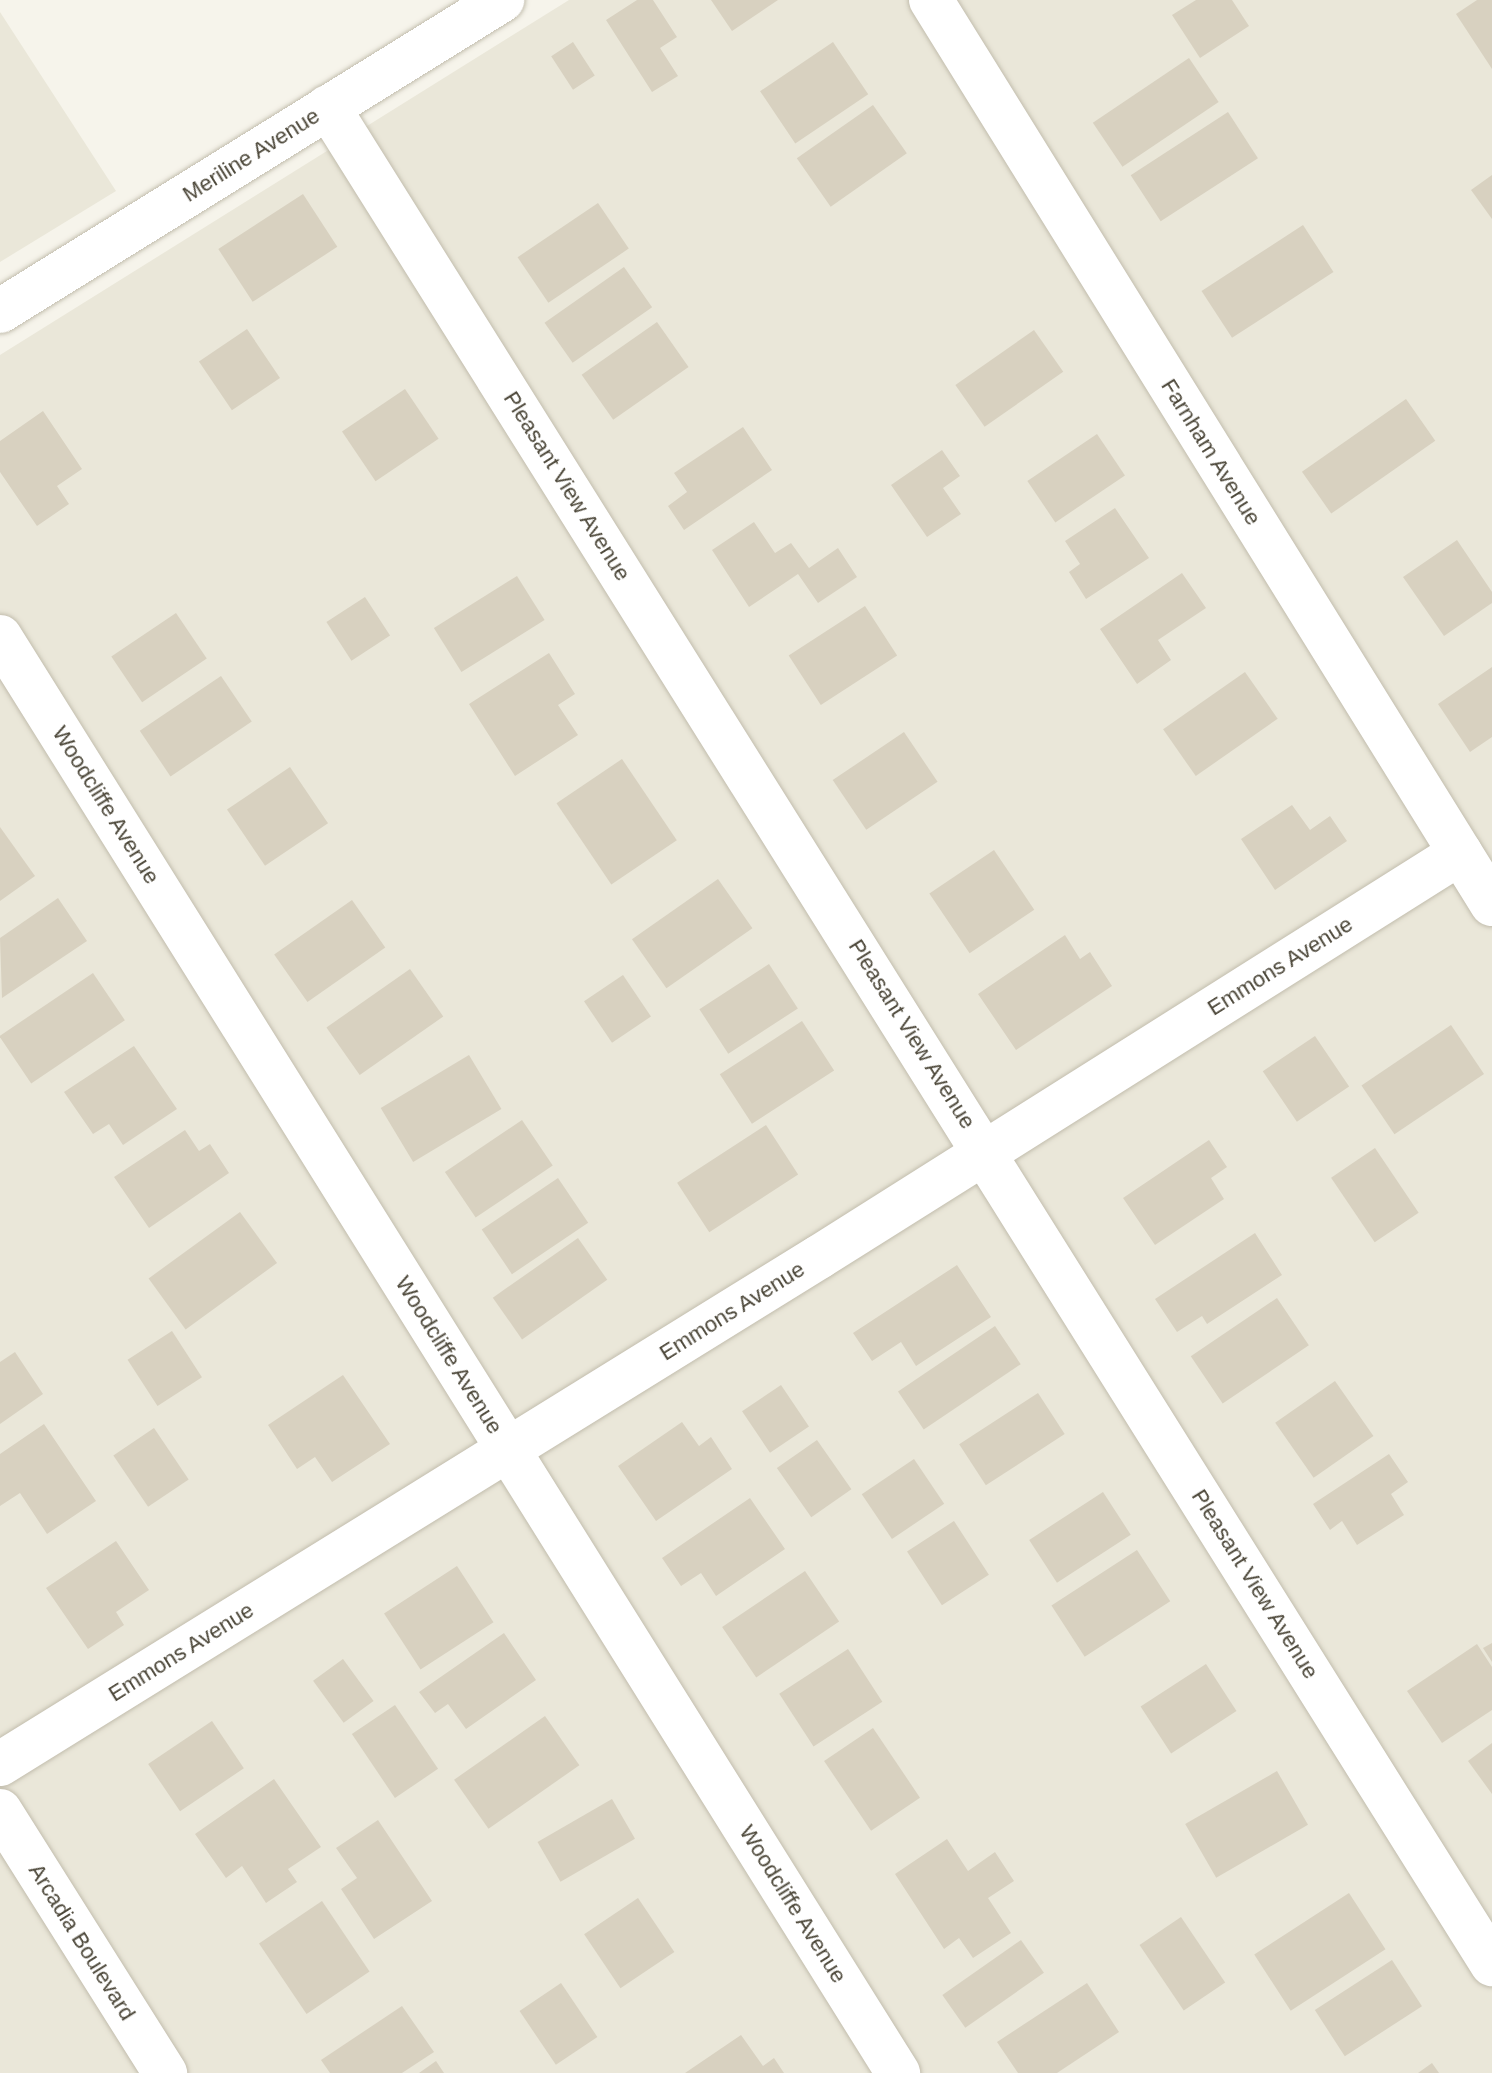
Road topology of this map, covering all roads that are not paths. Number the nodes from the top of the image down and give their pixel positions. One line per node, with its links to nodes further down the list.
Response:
1 (502, 0): 3 (street, Meriline Avenue)
2 (931, 0): 6 (street, Farnham Avenue)
3 (328, 107): 4 (street, Meriline Avenue); 8 (street, Pleasant View Avenue)
4 (0, 311)
5 (0, 637): 9 (street, Woodcliffe Avenue)
6 (1460, 853): 7 (street, Farnham Avenue); 8 (street, Emmons Avenue)
7 (1492, 904)
8 (985, 1150): 9 (street, Emmons Avenue); 12 (street, Pleasant View Avenue)
9 (508, 1449): 10 (street, Emmons Avenue); 14 (street, Woodcliffe Avenue)
10 (0, 1764)
11 (0, 1811): 13 (street, Arcadia Boulevard)
12 (1492, 1964)
13 (165, 2073)
14 (898, 2073)

